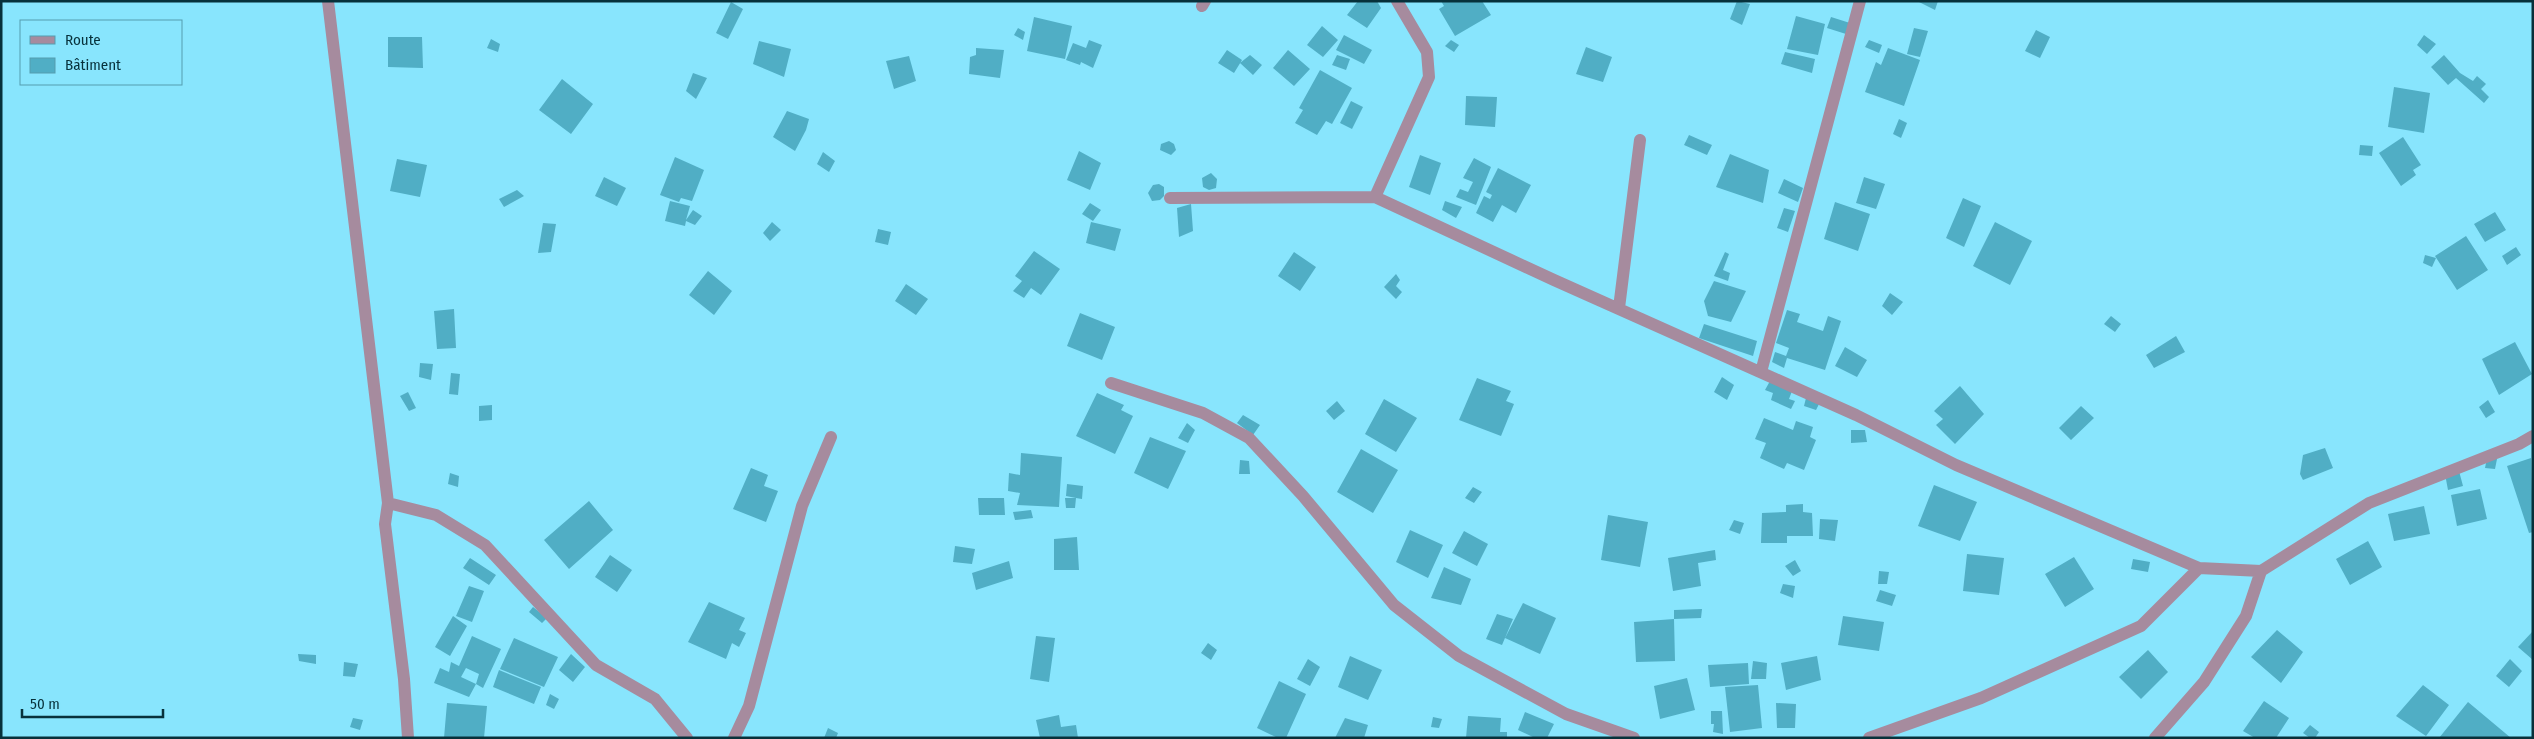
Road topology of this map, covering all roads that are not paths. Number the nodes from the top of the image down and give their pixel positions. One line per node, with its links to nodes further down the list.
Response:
1 (328, 1): 12 (street)
2 (1397, 1): 5 (street)
3 (1860, 1): 8 (street)
4 (1640, 140): 7 (street)
5 (1375, 197): 6 (street); 7 (street)
6 (1170, 198)
7 (1619, 308): 8 (street)
8 (1761, 372): 13 (street)
9 (1110, 383): 18 (street)
10 (2533, 436): 14 (street)
11 (831, 437): 17 (street)
12 (388, 503): 15 (street); 16 (street)
13 (2199, 568): 14 (street); 19 (street)
14 (2261, 571): 20 (street)
15 (408, 738)
16 (688, 738)
17 (734, 738)
18 (1634, 738)
19 (1869, 738)
20 (2155, 738)

